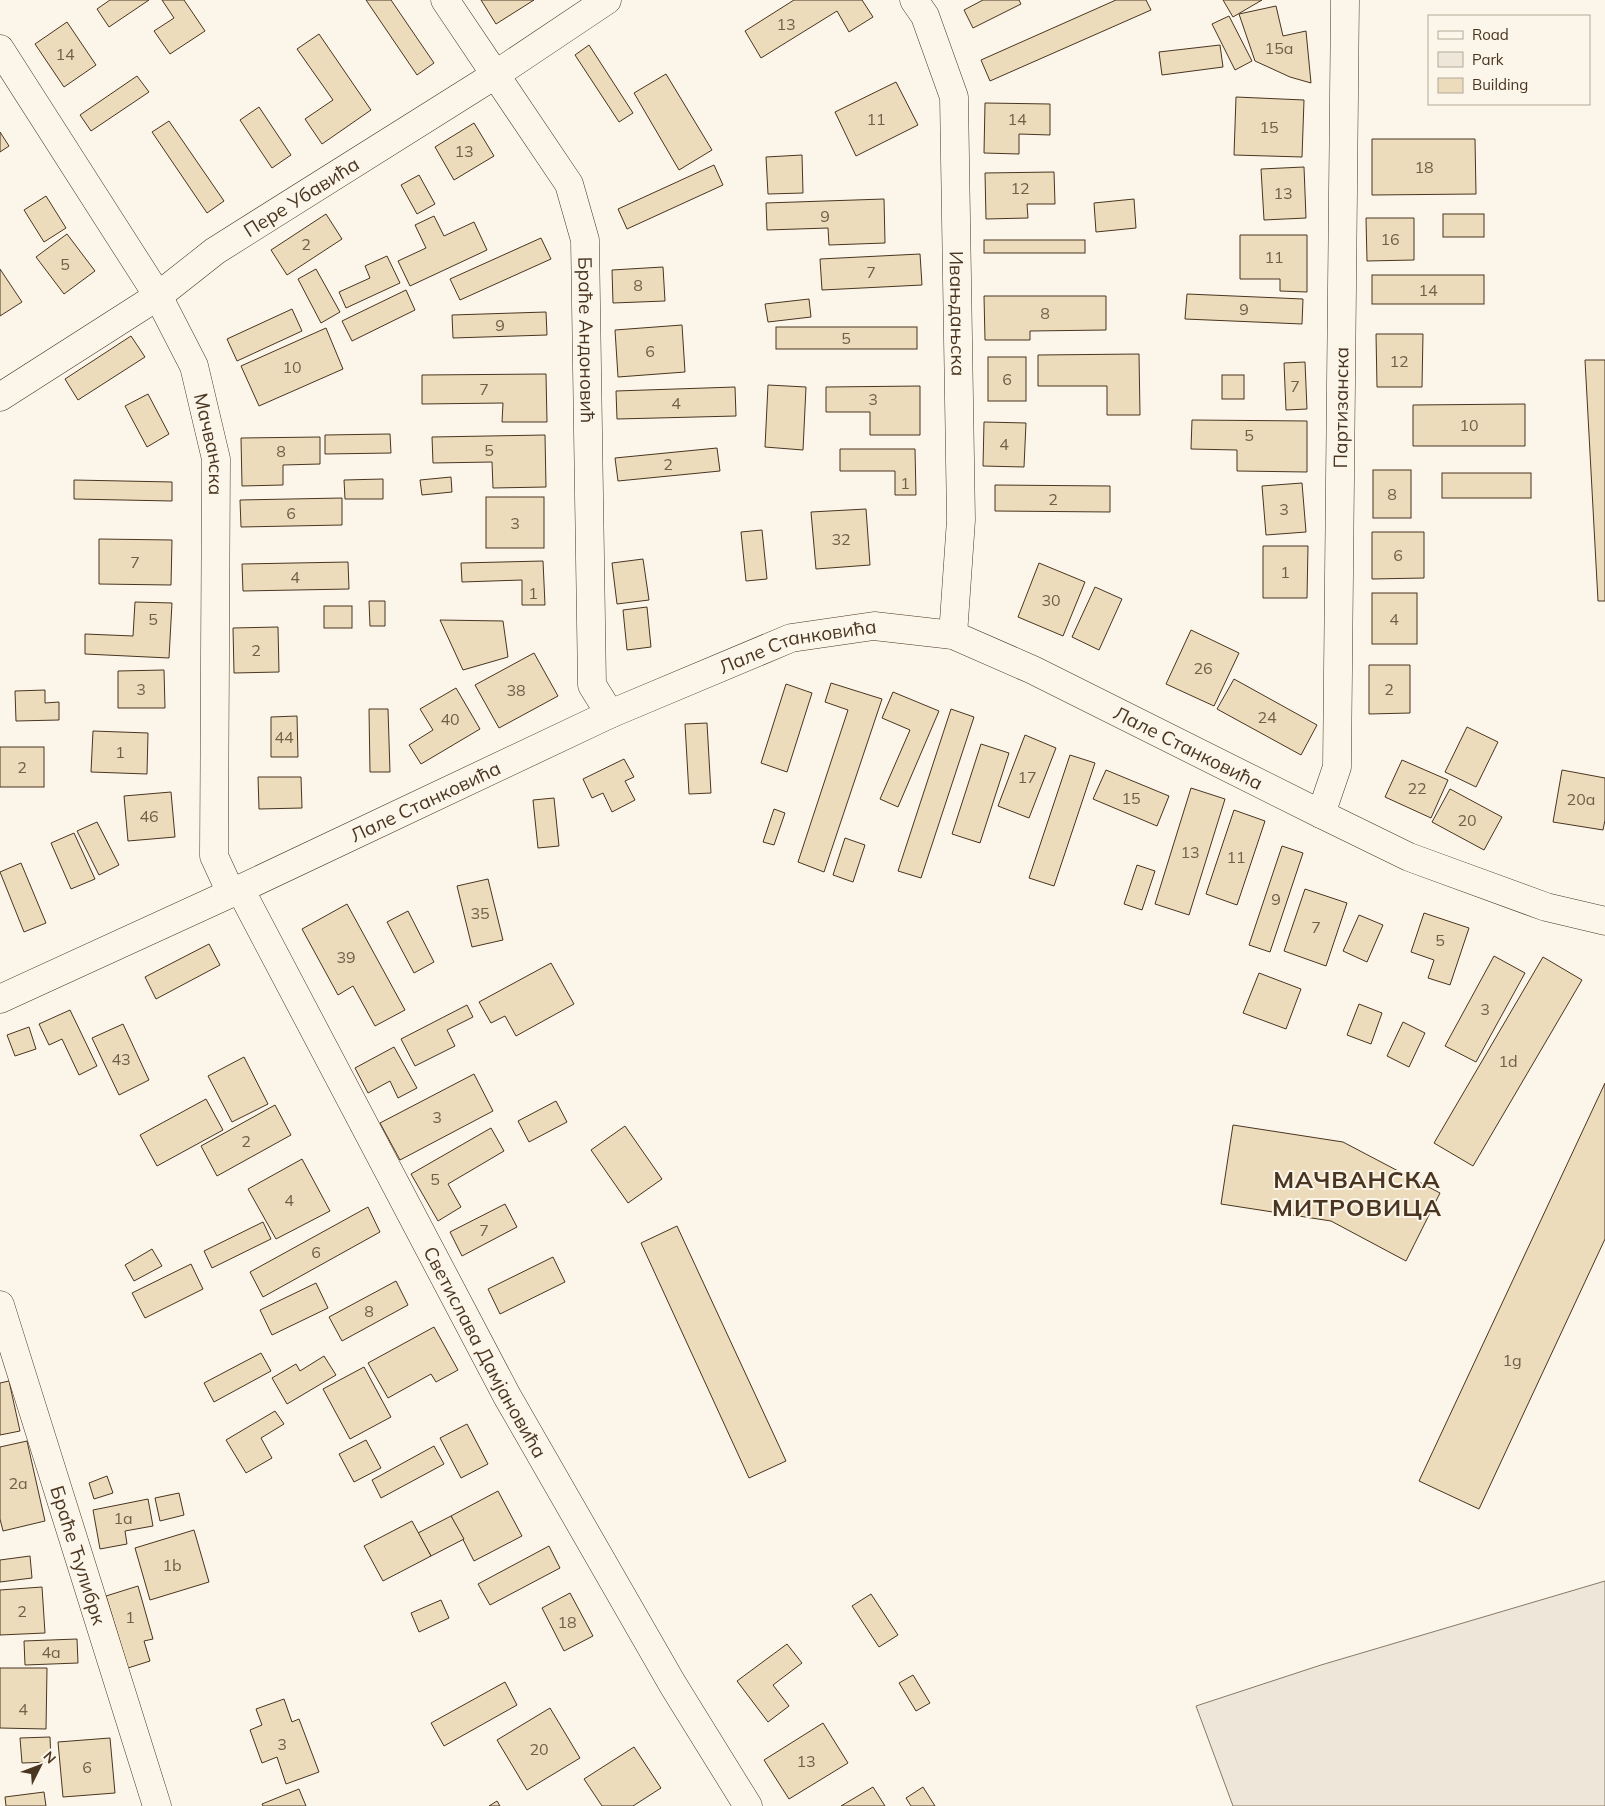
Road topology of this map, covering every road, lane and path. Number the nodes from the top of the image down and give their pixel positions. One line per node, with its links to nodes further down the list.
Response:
1 (446, 0): 6 (street, Браће Андоновић)
2 (607, 0): 6 (street, Пере Убавића)
3 (914, 0): 9 (street, Ивањдањска)
4 (1345, 0): 11 (street, Партизанска)
5 (0, 49): 7 (street, Мачванска)
6 (495, 75): 7 (street, Пере Убавића); 10 (street, Браће Андоновић)
7 (158, 296): 8 (street, Пере Убавића); 12 (street, Мачванска)
8 (0, 397)
9 (953, 635): 10 (street, Лале Станковића); 11 (street, Лале Станковића)
10 (610, 714): 12 (street, Лале Станковића)
11 (1320, 814): 13 (street, Лале Станковића)
12 (235, 891): 14 (street, Лале Станковића); 17 (street, Светислава Дамјановића)
13 (1605, 921)
14 (0, 999)
15 (0, 1305): 16 (street, Браће Ћулибрк)
16 (157, 1806)
17 (748, 1806)

